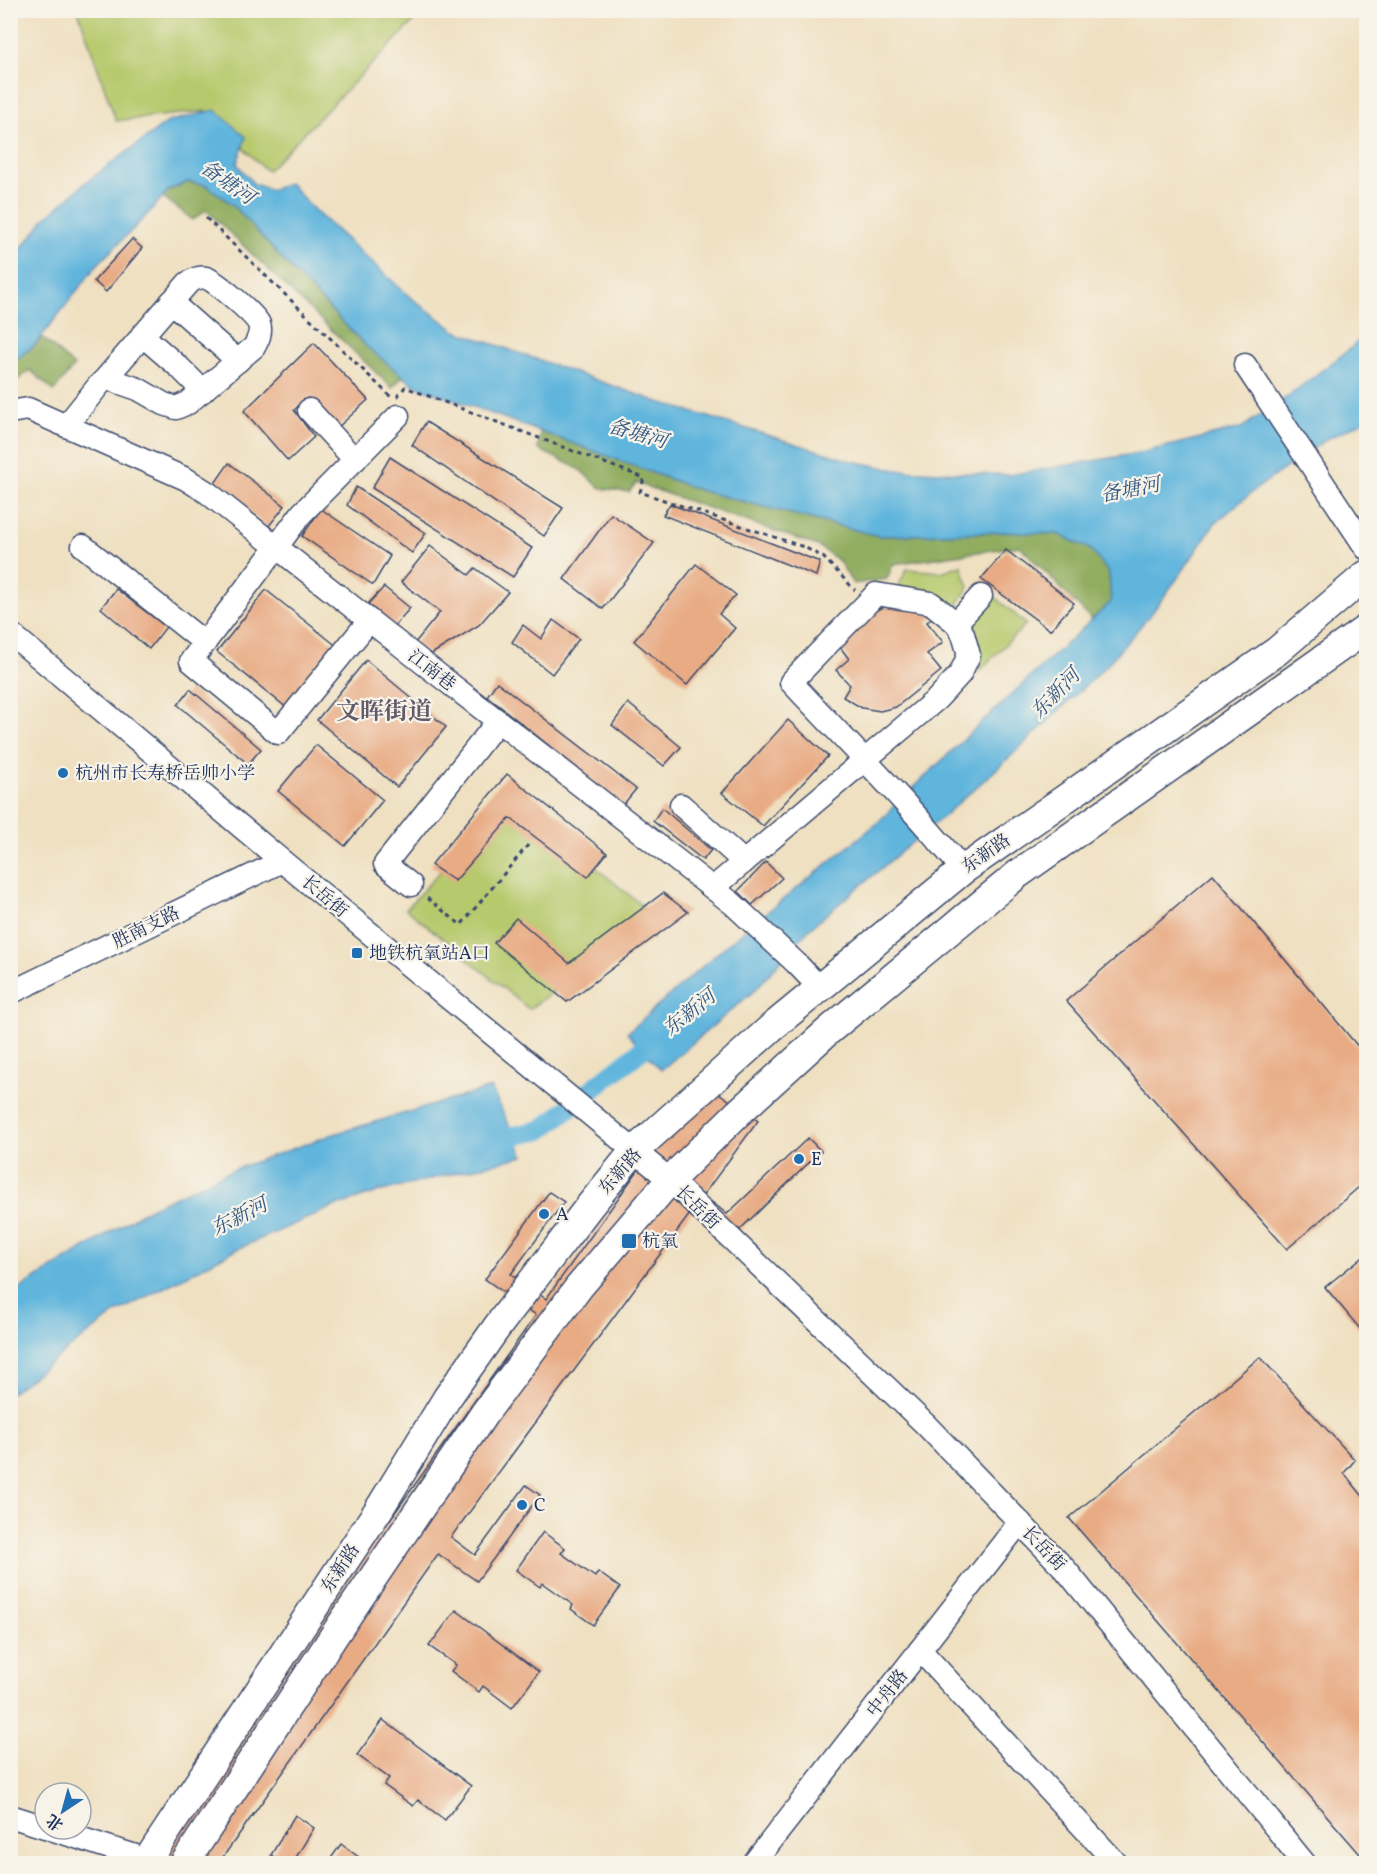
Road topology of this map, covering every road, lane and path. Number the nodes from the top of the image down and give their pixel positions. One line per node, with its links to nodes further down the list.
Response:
1 (206, 218): 19 (path)
2 (171, 302): 3 (street); 4 (street); 4 (street)
3 (142, 335): 6 (street); 7 (street)
4 (238, 361): 7 (street)
5 (1245, 365): 15 (street)
6 (106, 378): 7 (street); 11 (street)
7 (203, 391)
8 (309, 410): 12 (street)
9 (10, 412): 11 (street, 江南巷)
10 (398, 417): 12 (street)
11 (66, 426): 14 (street, 江南巷)
12 (355, 460): 14 (street)
13 (83, 546): 25 (street)
14 (276, 547): 20 (street, 江南巷); 25 (street)
15 (1366, 548)
16 (1366, 575): 26 (main road, 东新路)
17 (1366, 591): 26 (main road, 东新路)
18 (981, 596): 21 (street)
19 (868, 603): 21 (street); 29 (street)
20 (369, 621): 25 (street); 28 (street, 江南巷)
21 (956, 623): 29 (street)
22 (1366, 629): 27 (main road, 东新路)
23 (10, 633): 32 (street, 长岳街)
24 (1366, 642): 27 (main road, 东新路)
25 (205, 643)
26 (1277, 651): 34 (main road, 东新路)
27 (1296, 680): 40 (main road, 东新路)
28 (498, 721): 35 (street); 36 (street, 江南巷)
29 (864, 760): 33 (street); 34 (street)
30 (681, 805): 33 (street)
31 (528, 845): 35 (path)
32 (282, 861): 38 (street, 胜南支路); 39 (street, 长岳街)
33 (744, 862): 36 (street)
34 (963, 870): 37 (main road, 东新路)
35 (411, 885)
36 (713, 888): 37 (street, 江南巷)
37 (820, 988): 39 (main road, 东新路)
38 (10, 993)
39 (634, 1151): 40 (street, 长岳街); 46 (main road, 东新路)
40 (670, 1180): 41 (street, 长岳街); 47 (main road, 东新路)
41 (1020, 1522): 42 (street, 中舟路); 50 (street, 长岳街)
42 (920, 1650): 48 (street, 中舟路); 49 (street)
43 (10, 1816): 44 (street)
44 (33, 1823)
45 (86, 1841): 46 (street)
46 (147, 1862)
47 (184, 1863)
48 (753, 1863)
49 (1117, 1863)
50 (1305, 1863)

